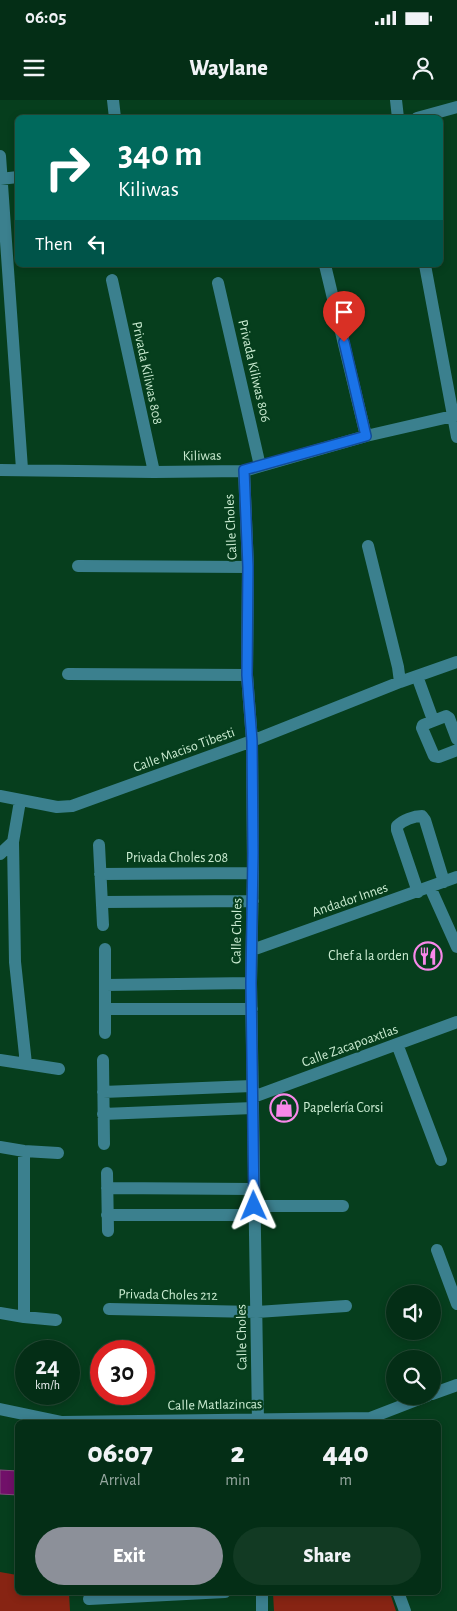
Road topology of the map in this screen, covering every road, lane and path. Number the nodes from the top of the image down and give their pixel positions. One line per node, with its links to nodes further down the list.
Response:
1 (396, 100): 5 (street)
2 (116, 101): 4 (street)
3 (457, 107): 6 (street)
4 (115, 115)
5 (398, 115)
6 (428, 115)
7 (0, 156): 9 (street)
8 (15, 177): 9 (street)
9 (1, 179): 19 (street)
10 (325, 267): 15 (street)
11 (425, 267): 14 (street)
12 (112, 280): 21 (street, Privada Kiliwas 808)
13 (218, 283): 17 (street, Privada Kiliwas 806)
14 (455, 416): 15 (street, Kiliwas); 16 (street)
15 (366, 436): 17 (street, Kiliwas)
16 (457, 437)
17 (260, 466): 20 (street, Kiliwas)
18 (0, 470): 19 (street, Kiliwas)
19 (22, 470): 21 (street, Kiliwas)
20 (244, 470): 21 (street, Kiliwas); 24 (street, Calle Choles)
21 (154, 472)
22 (368, 546): 29 (street)
23 (78, 566): 24 (street)
24 (248, 567): 27 (street, Calle Choles)
25 (457, 662): 28 (street, Calle Maciso Tibesti)
26 (68, 674): 27 (street)
27 (247, 675): 32 (street, Calle Choles)
28 (417, 676): 29 (street, Calle Maciso Tibesti); 30 (street)
29 (400, 682): 32 (street, Calle Maciso Tibesti)
30 (433, 720): 31 (street); 33 (street)
31 (457, 739)
32 (252, 741): 35 (street, Calle Maciso Tibesti); 39 (street, Calle Choles)
33 (457, 750)
34 (0, 796): 35 (street, Calle Maciso Tibesti)
35 (20, 800): 36 (street)
36 (14, 842): 38 (street); 58 (street)
37 (99, 845): 40 (street)
38 (0, 854)
39 (253, 873): 40 (street, Privada Choles 208); 43 (street, Calle Choles)
40 (100, 874): 44 (street)
41 (453, 881): 42 (street, Andador Innes); 42 (street)
42 (424, 890): 46 (street); 48 (street, Andador Innes)
43 (253, 901): 44 (street); 48 (street, Calle Choles)
44 (103, 902): 45 (street)
45 (103, 925)
46 (457, 947)
47 (105, 949): 50 (street)
48 (252, 950): 49 (street, Calle Choles)
49 (251, 983): 50 (street); 52 (street, Calle Choles)
50 (105, 985): 51 (street)
51 (105, 1009): 52 (street); 54 (street)
52 (252, 1009): 61 (street, Calle Choles)
53 (457, 1022): 55 (street, Calle Zacapoaxtlas)
54 (105, 1033)
55 (397, 1044): 61 (street, Calle Zacapoaxtlas); 67 (street)
56 (0, 1060): 58 (street)
57 (103, 1060): 60 (street)
58 (26, 1064): 59 (street)
59 (59, 1069)
60 (103, 1092): 61 (street); 62 (street)
61 (253, 1097): 62 (street); 70 (street, Calle Choles)
62 (103, 1114): 63 (street)
63 (104, 1144)
64 (0, 1147): 65 (street)
65 (24, 1151): 66 (street); 81 (street)
66 (58, 1153)
67 (441, 1160)
68 (107, 1173): 69 (street)
69 (107, 1188): 70 (street); 73 (street)
70 (253, 1189): 72 (street, Calle Choles)
71 (343, 1206): 72 (street)
72 (254, 1211): 73 (street); 79 (street, Calle Choles)
73 (107, 1215): 74 (street)
74 (108, 1231)
75 (437, 1250): 76 (street)
76 (457, 1304)
77 (346, 1306): 79 (street, Privada Choles 212)
78 (109, 1309): 79 (street, Privada Choles 212)
79 (257, 1312): 88 (street, Calle Choles)
80 (0, 1313): 81 (street)
81 (24, 1317): 82 (street)
82 (56, 1320)
83 (457, 1385): 84 (street)
84 (441, 1391)
85 (406, 1405): 89 (street, Calle Matlazincas)
86 (0, 1409): 87 (street, Calle Matlazincas)
87 (52, 1420)
88 (258, 1420)
89 (371, 1420)
90 (167, 1595): 93 (street)
91 (262, 1595): 94 (street)
92 (399, 1595): 95 (street)
93 (89, 1599)
94 (262, 1611)
95 (404, 1611)

